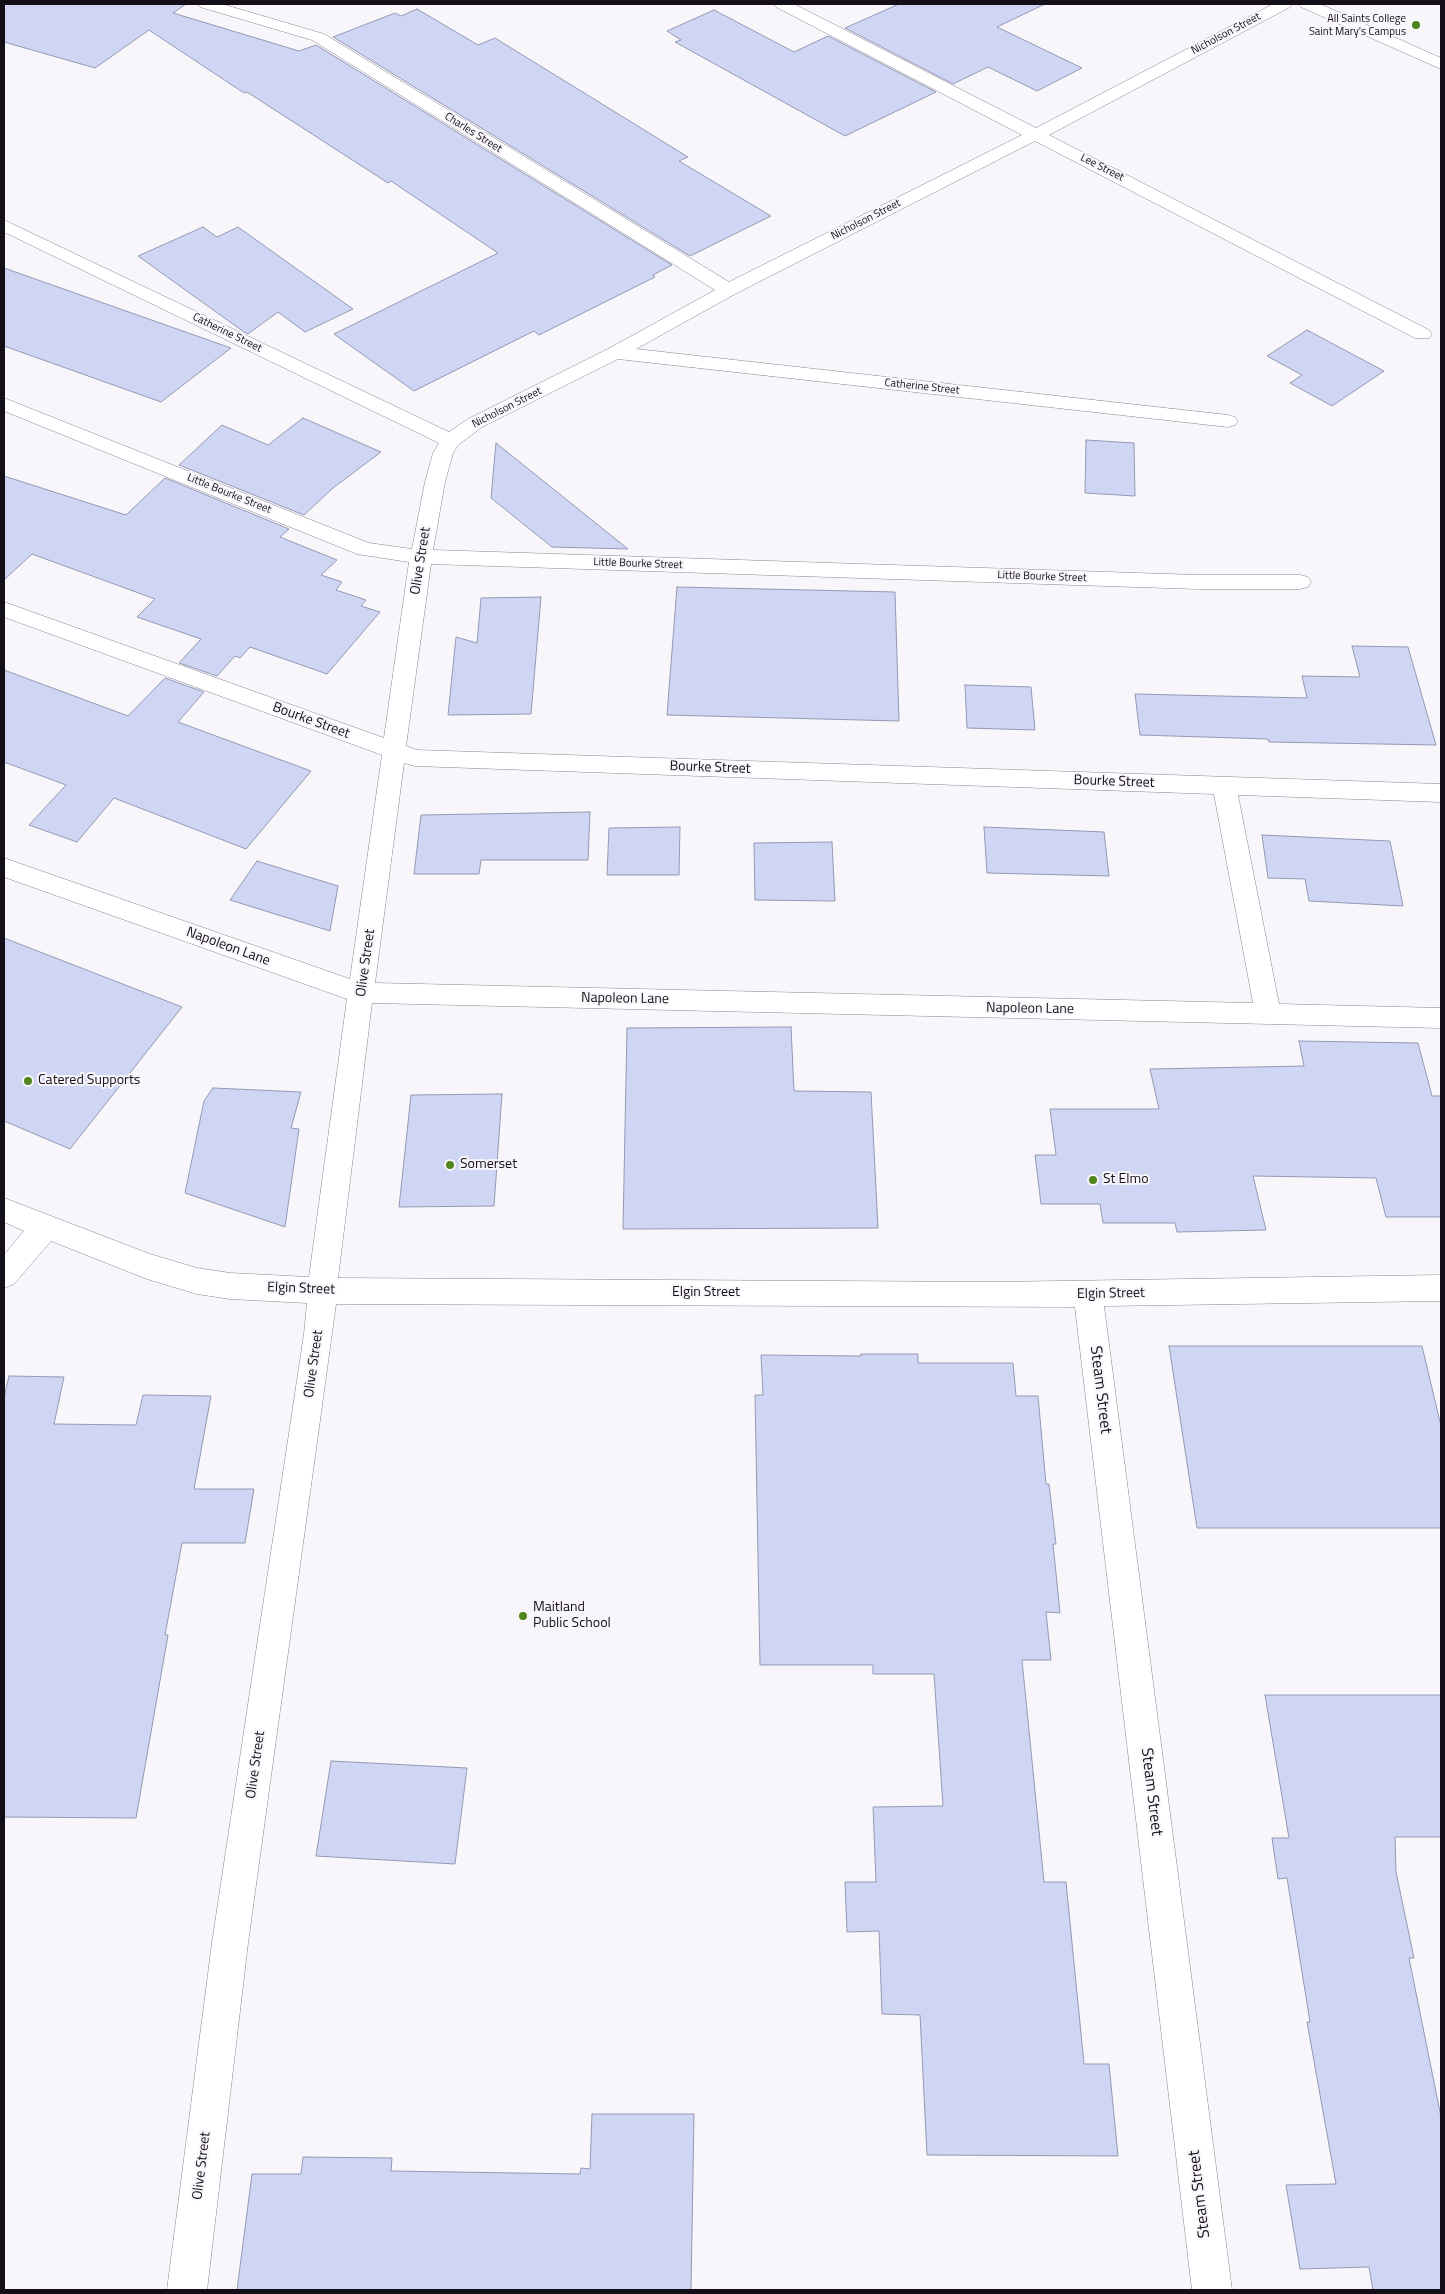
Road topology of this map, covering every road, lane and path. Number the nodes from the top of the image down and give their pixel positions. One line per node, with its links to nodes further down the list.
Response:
1 (206, 4): 8 (street, Charles Street)
2 (782, 4): 6 (street, Lee Street)
3 (1284, 4): 6 (street, Nicholson Street)
4 (1307, 4): 5 (street)
5 (1441, 64)
6 (1037, 134): 8 (street, Nicholson Street); 9 (street, Lee Street)
7 (4, 226): 13 (street, Catherine Street)
8 (728, 290): 10 (street, Nicholson Street)
9 (1422, 334)
10 (615, 353): 12 (street, Catherine Street); 13 (street, Nicholson Street)
11 (4, 404): 14 (street, Little Bourke Street)
12 (1228, 421)
13 (451, 441): 14 (street, Olive Street)
14 (421, 557): 15 (street, Little Bourke Street); 17 (street, Olive Street)
15 (1300, 582)
16 (4, 609): 17 (street, Bourke Street)
17 (394, 751): 18 (street, Bourke Street); 21 (street, Olive Street)
18 (1224, 785): 19 (street, Bourke Street); 22 (street)
19 (1441, 793)
20 (4, 867): 21 (street, Napoleon Lane)
21 (362, 993): 22 (street, Napoleon Lane); 28 (street, Olive Street)
22 (1268, 1015): 23 (street, Napoleon Lane)
23 (1441, 1018)
24 (4, 1210): 25 (street, Elgin Street)
25 (45, 1226): 26 (street); 28 (street, Elgin Street)
26 (4, 1275)
27 (1441, 1288): 29 (street, Elgin Street)
28 (324, 1291): 29 (street, Elgin Street); 30 (street, Olive Street)
29 (1088, 1294): 31 (street, Steam Street)
30 (187, 2290)
31 (1212, 2290)

